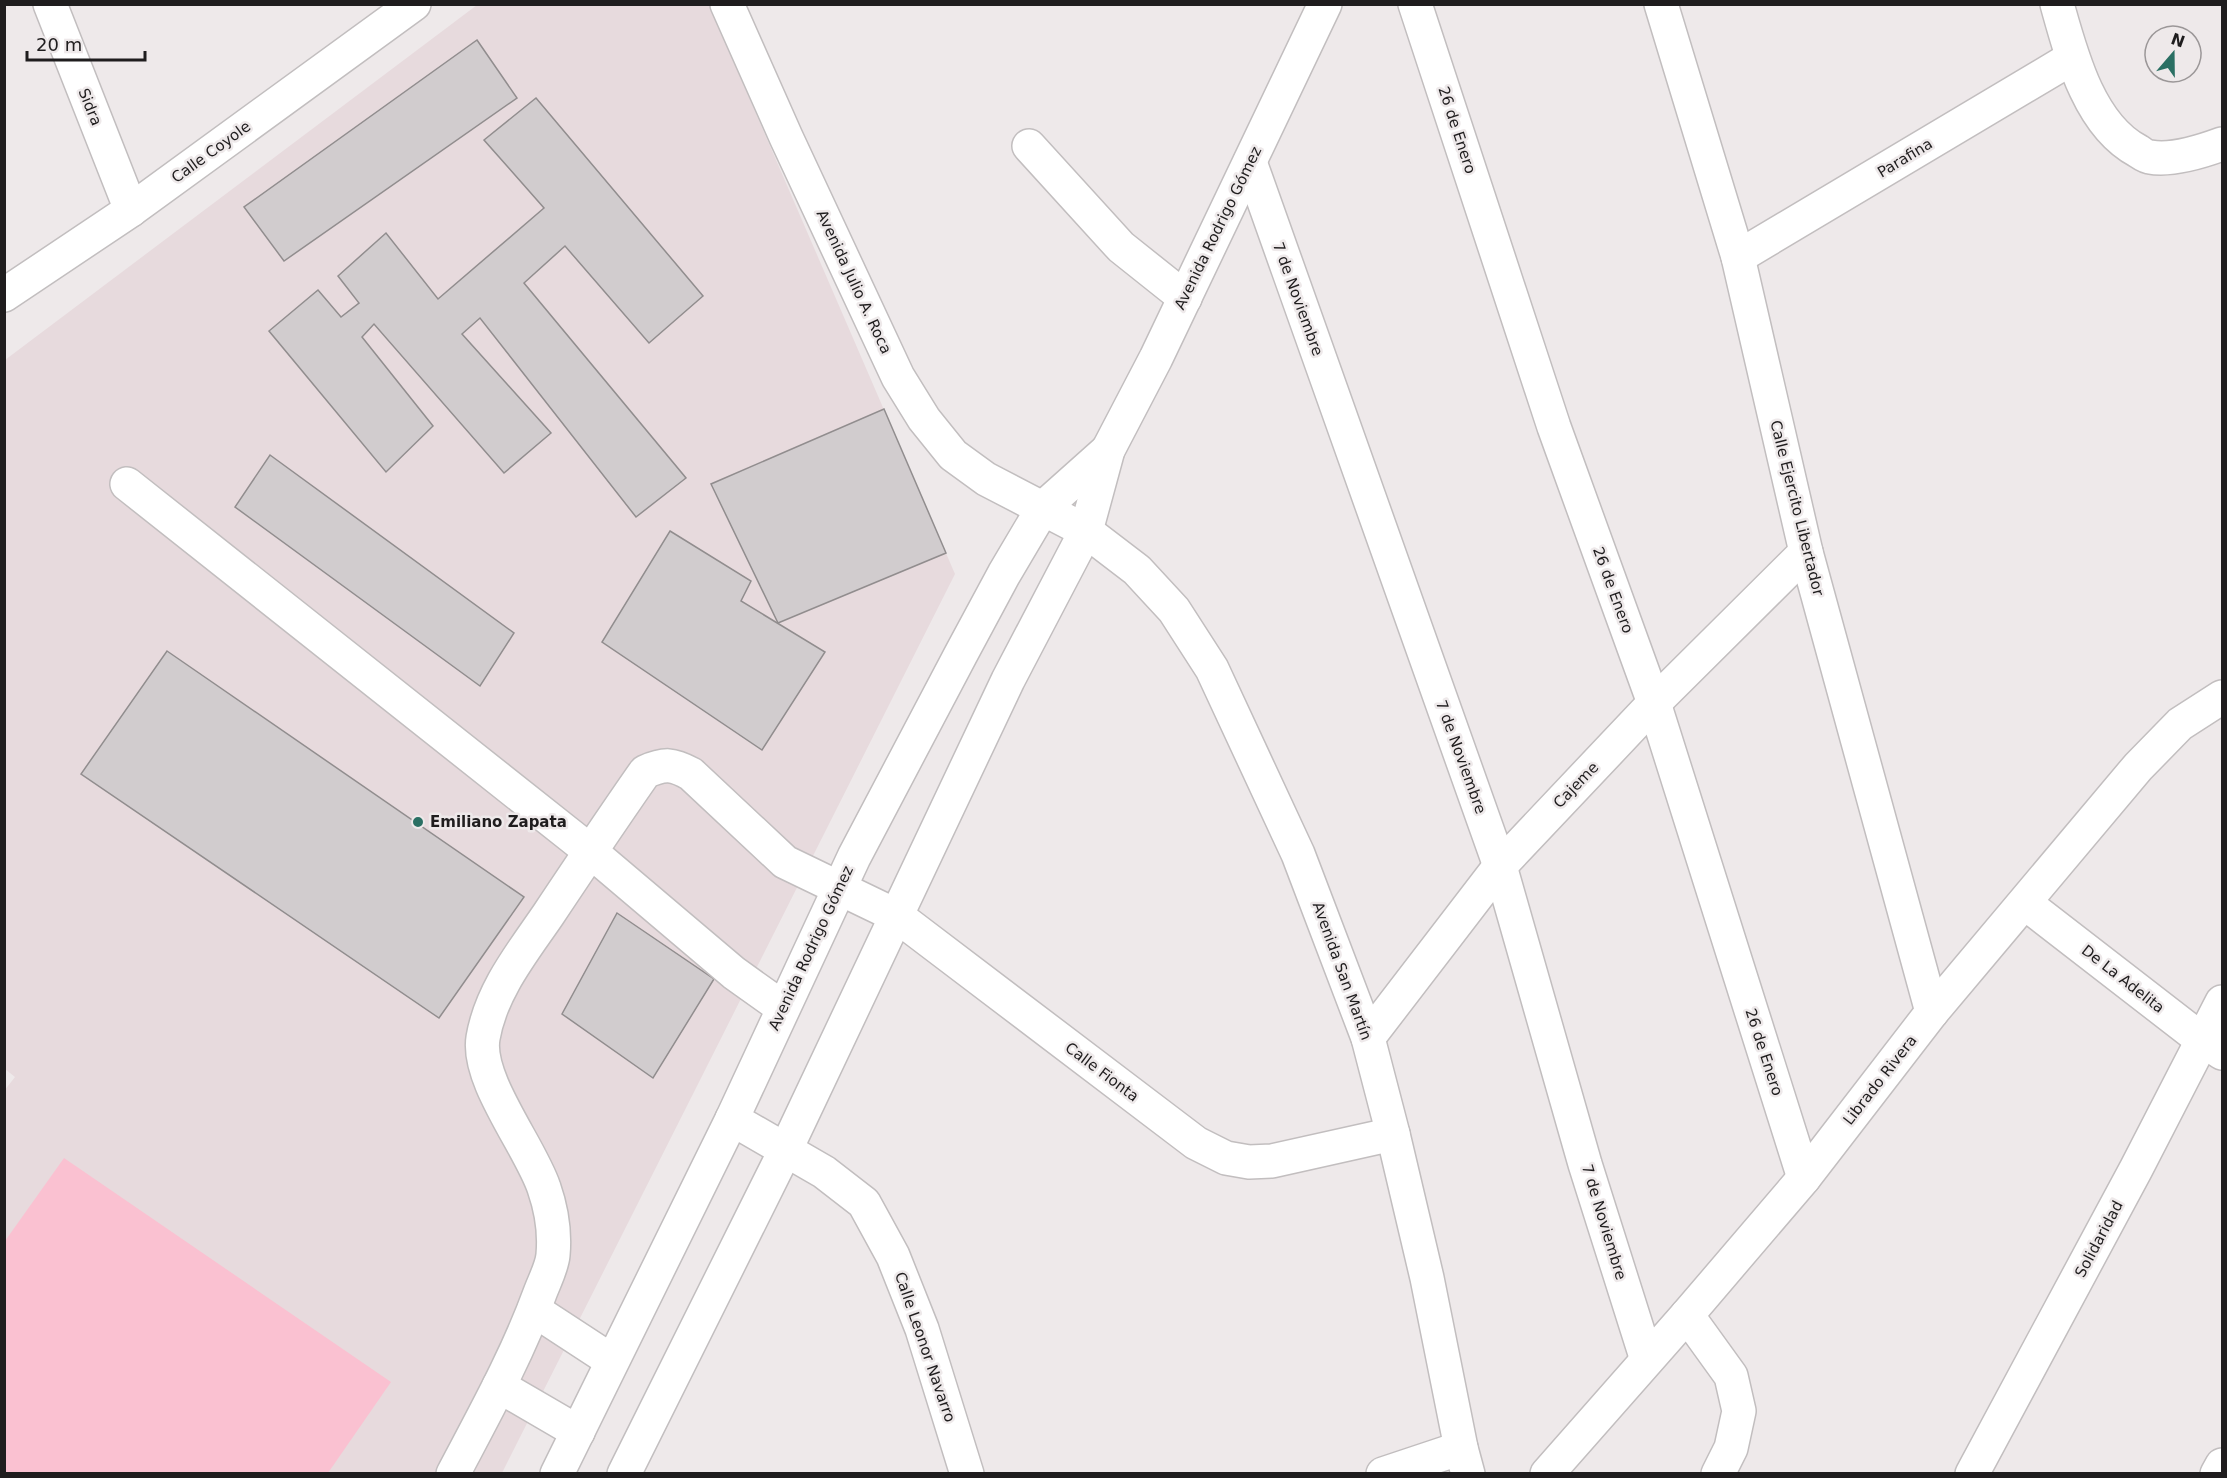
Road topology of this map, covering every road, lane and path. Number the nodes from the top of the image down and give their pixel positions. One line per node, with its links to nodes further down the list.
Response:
1 (50, 4): 13 (street, Sidra)
2 (414, 4): 8 (street, Calle Coyole)
3 (727, 4): 19 (street, Avenida Julio A. Roca)
4 (1325, 4): 12 (street, Avenida Rodrigo Gómez)
5 (1414, 4): 23 (street, 26 de Enero)
6 (2057, 4): 9 (street)
7 (1669, 8): 14 (street, Calle Ejercito Libertador)
8 (372, 18): 13 (street, Calle Coyole)
9 (2072, 58): 10 (street); 14 (street, Parafina)
10 (2223, 144)
11 (1029, 146): 16 (street)
12 (1250, 162): 16 (street, Avenida Rodrigo Gómez); 25 (street, 7 de Noviembre)
13 (130, 210): 15 (street, Calle Coyole)
14 (1738, 257): 21 (street, Calle Ejercito Libertador)
15 (4, 295)
16 (1185, 298): 17 (street, Avenida Rodrigo Gómez)
17 (1108, 450): 19 (street, Avenida Rodrigo Gómez); 20 (street, Avenida Rodrigo Gómez)
18 (127, 484): 24 (street)
19 (1043, 508): 20 (street, Avenida Julio A. Roca); 26 (street, Avenida Rodrigo Gómez)
20 (1086, 531): 28 (street, Avenida Rodrigo Gómez); 32 (street, Avenida San Martín)
21 (1806, 552): 23 (street, Cajeme); 31 (street, Calle Ejercito Libertador)
22 (2223, 697): 27 (street, Librado Rivera)
23 (1654, 703): 25 (street, Cajeme); 37 (street, 26 de Enero)
24 (590, 851): 26 (street, Calle Fionta); 30 (street); 38 (street)
25 (1500, 866): 32 (street, Cajeme); 40 (street, 7 de Noviembre)
26 (838, 888): 28 (street, Calle Fionta); 30 (street, Avenida Rodrigo Gómez)
27 (2025, 903): 31 (street, Librado Rivera); 33 (street, De La Adelita)
28 (897, 916): 35 (street, Calle Fionta); 36 (street, Avenida Rodrigo Gómez)
29 (2223, 1002): 33 (street, Solidaridad)
30 (783, 1008): 34 (street, Avenida Rodrigo Gómez)
31 (1932, 1012): 37 (street, Librado Rivera)
32 (1368, 1038): 35 (street, Avenida San Martín)
33 (2212, 1046): 53 (street, Solidaridad)
34 (732, 1119): 36 (street, Calle Leonor Navarro); 41 (street, Avenida Rodrigo Gómez)
35 (1393, 1134): 44 (street, Avenida San Martín)
36 (786, 1149): 48 (street, Avenida Rodrigo Gómez); 49 (street, Calle Leonor Navarro)
37 (1804, 1178): 39 (street, Librado Rivera)
38 (534, 1310): 41 (street); 42 (street)
39 (1687, 1315): 40 (street, Librado Rivera); 52 (street)
40 (1647, 1360): 51 (street, Librado Rivera)
41 (612, 1361): 43 (street, Avenida Rodrigo Gómez)
42 (499, 1386): 43 (street); 46 (street)
43 (578, 1432): 47 (street, Avenida Rodrigo Gómez)
44 (1464, 1461): 50 (street)
45 (2223, 1465): 54 (street)
46 (453, 1473)
47 (557, 1473)
48 (624, 1473)
49 (967, 1473)
50 (1383, 1473)
51 (1547, 1473)
52 (1718, 1473)
53 (1972, 1473)
54 (2217, 1473)

